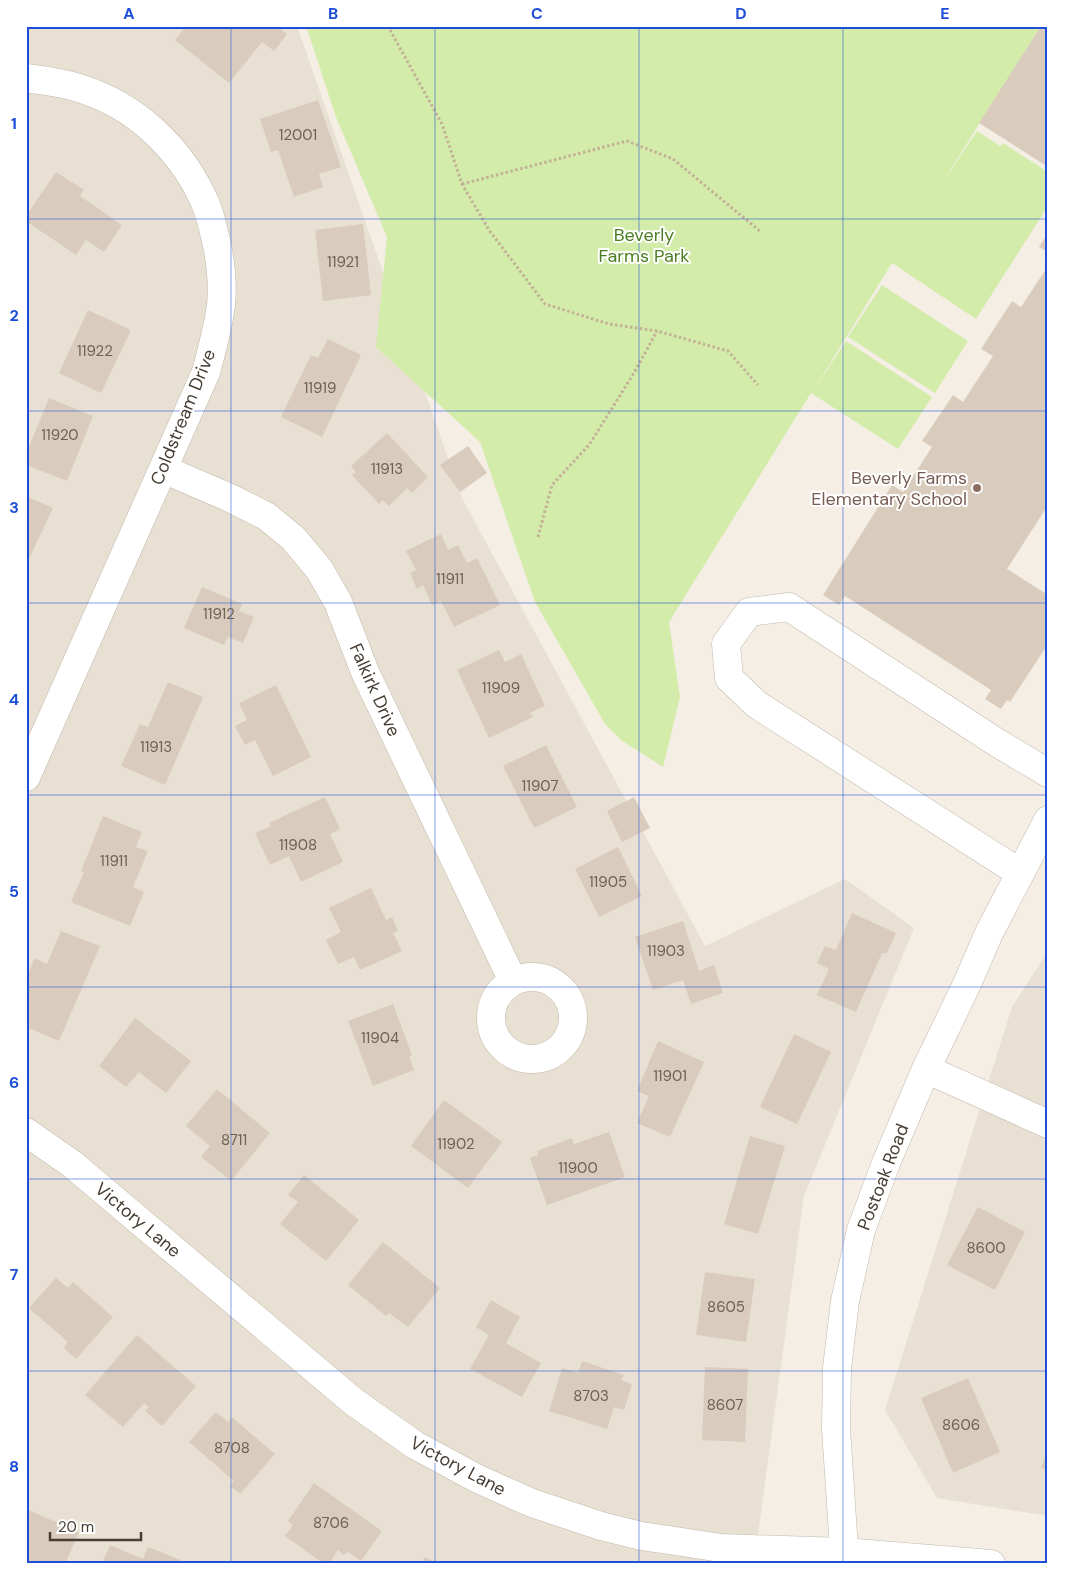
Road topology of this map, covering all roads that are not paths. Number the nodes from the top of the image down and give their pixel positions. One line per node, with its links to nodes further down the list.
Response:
1 (26, 78): 2 (street, Coldstream Drive)
2 (163, 468): 4 (street, Coldstream Drive); 7 (street, Falkirk Drive)
3 (1048, 773): 6 (street)
4 (26, 777)
5 (1048, 820): 6 (street, Postoak Road)
6 (1020, 873): 8 (street, Postoak Road)
7 (513, 981)
8 (926, 1069): 9 (street); 11 (street, Postoak Road)
9 (1048, 1124)
10 (26, 1132): 11 (street, Victory Lane)
11 (845, 1558): 12 (street, Victory Lane)
12 (991, 1564)

